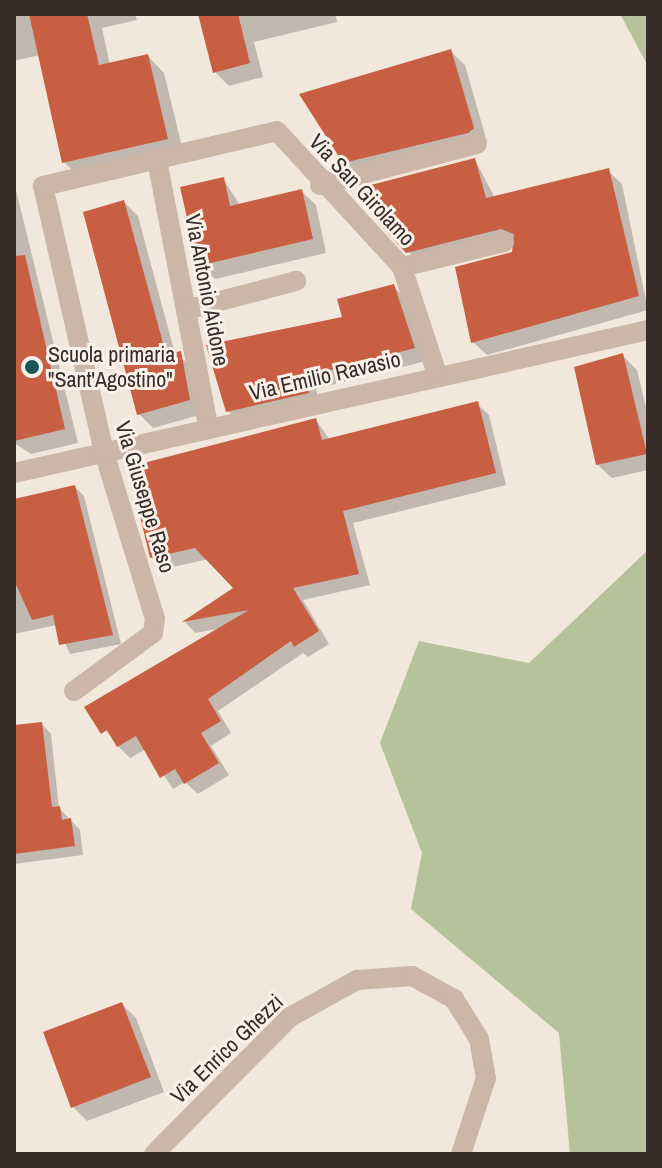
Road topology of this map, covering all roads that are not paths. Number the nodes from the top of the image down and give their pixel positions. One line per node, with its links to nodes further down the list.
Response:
1 (277, 131): 3 (street, Via Giuseppe Raso); 4 (street, Via San Girolamo)
2 (477, 144): 4 (street)
3 (157, 160): 8 (street, Via Antonio Aidone); 12 (street, Via Giuseppe Raso)
4 (320, 185): 6 (street, Via San Girolamo)
5 (504, 242): 6 (street)
6 (402, 267): 10 (street, Via San Girolamo)
7 (296, 281): 8 (street)
8 (186, 310): 11 (street, Via Antonio Aidone)
9 (648, 330): 10 (street, Via Emilio Ravasio)
10 (437, 374): 11 (street, Via Emilio Ravasio)
11 (209, 429): 12 (street, Via Emilio Ravasio)
12 (104, 452): 13 (street, Via Emilio Ravasio); 14 (street, Via Giuseppe Raso)
13 (14, 473)
14 (74, 691)
15 (154, 1154): 16 (street, Via Enrico Ghezzi)
16 (461, 1154)

